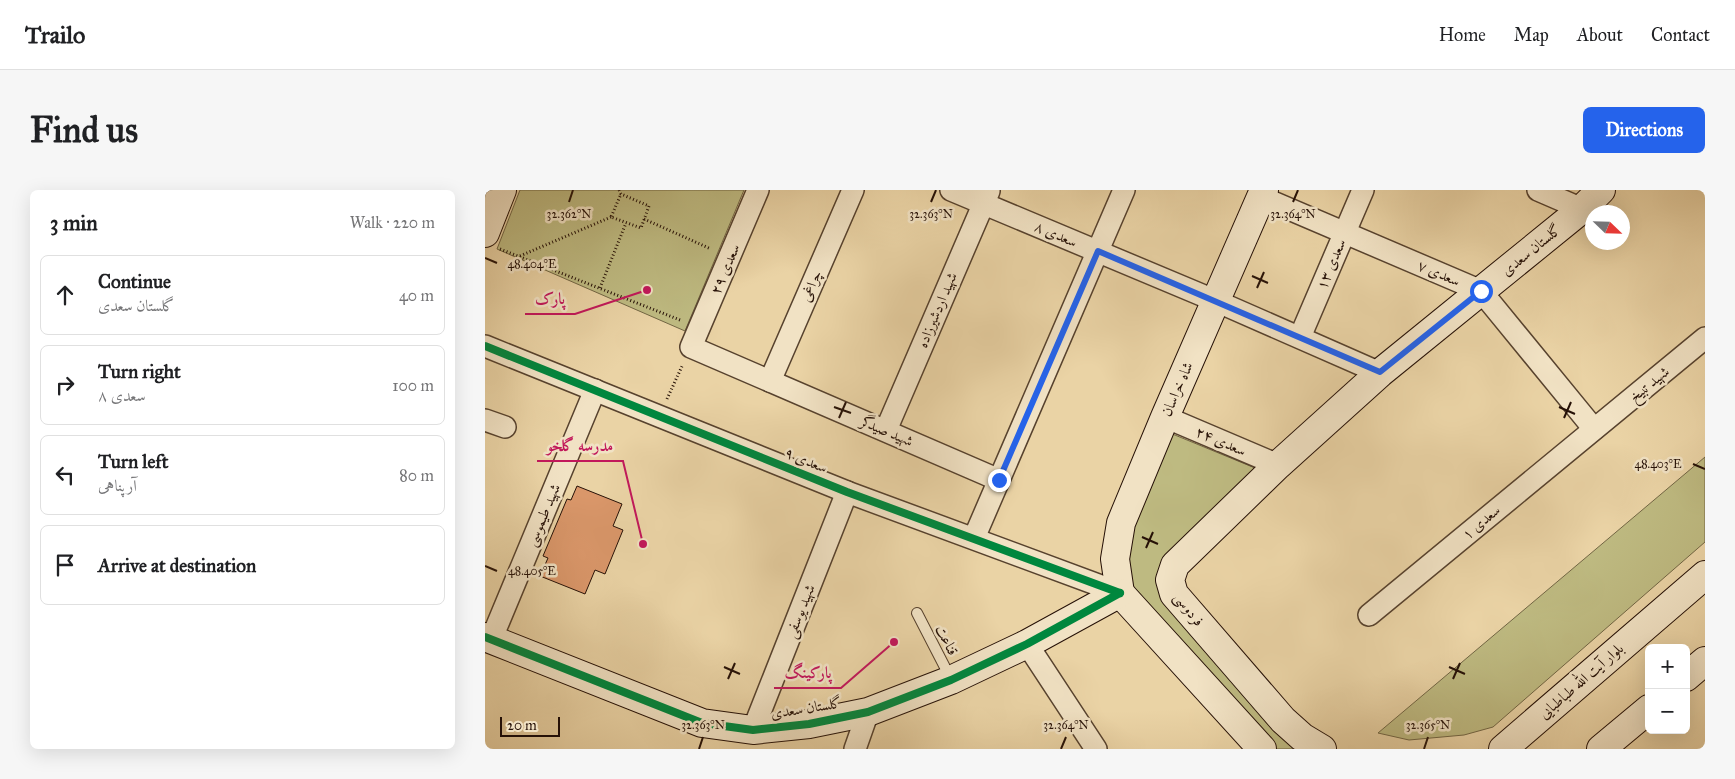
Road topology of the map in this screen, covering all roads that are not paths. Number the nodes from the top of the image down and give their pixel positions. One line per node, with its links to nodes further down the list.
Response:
1 (502, 190): 13 (main road)
2 (758, 190): 20 (street, سعدی ۲۹)
3 (853, 190): 22 (street, چراغی)
4 (951, 190): 10 (street, سعدی ۸)
5 (1124, 190): 14 (street)
6 (1363, 190): 12 (street, سعدی ۱۳)
7 (1538, 190): 11 (street)
8 (1601, 190): 11 (main road, گلستان سعدی)
9 (1263, 193): 12 (street, سعدی ۷); 16 (main road, شاه خراسان)
10 (986, 197): 14 (street, سعدی ۸); 28 (street, شهید اردشیرزاده)
11 (1582, 209): 15 (main road, گلستان سعدی)
12 (1345, 232): 15 (street, سعدی ۷); 17 (street, سعدی ۱۳)
13 (489, 240)
14 (1098, 251): 16 (street, سعدی ۸); 30 (street)
15 (1481, 291): 21 (main road, گلستان سعدی); 27 (street, سعدی ۷)
16 (1216, 301): 17 (street, سعدی ۸); 24 (main road, شاه خراسان)
17 (1300, 337): 21 (street, سعدی ۸)
18 (1705, 338): 27 (street, شهید تبیخ)
19 (485, 346): 23 (street, سعدی ۹)
20 (691, 347): 22 (street, شهید صیدگر)
21 (1380, 372): 29 (main road, گلستان سعدی)
22 (770, 381): 28 (street, شهید صیدگر)
23 (595, 390): 31 (street, سعدی ۹); 37 (street, شهید طیموسی)
24 (1165, 417): 29 (street, سعدی ۲۴); 34 (main road, شاه خراسان)
25 (485, 420): 26 (street)
26 (505, 427)
27 (1594, 429): 36 (street, سعدی ۱)
28 (885, 430): 30 (street, شهید صیدگر)
29 (1278, 465): 48 (main road, فردوسی)
30 (999, 480): 32 (street)
31 (847, 492): 32 (street, سعدی ۹); 44 (street, شهید یوسفی)
32 (974, 538): 34 (street, سعدی ۹)
33 (1705, 575): 49 (main road, بلوار آیت الله طباطبایی)
34 (1120, 593): 38 (main road, گلستان سعدی); 47 (main road)
35 (917, 613): 41 (lane, قناعت)
36 (1369, 615)
37 (488, 638): 44 (main road, گلستان سعدی)
38 (1027, 644): 41 (main road, گلستان سعدی); 46 (street)
39 (1705, 662): 40 (main road)
40 (1690, 674)
41 (951, 680): 42 (main road, گلستان سعدی)
42 (868, 712): 44 (main road, گلستان سعدی); 45 (street)
43 (1645, 712): 50 (main road)
44 (753, 730)
45 (855, 749)
46 (1096, 749)
47 (1262, 749)
48 (1322, 749)
49 (1503, 749)
50 (1601, 749)

